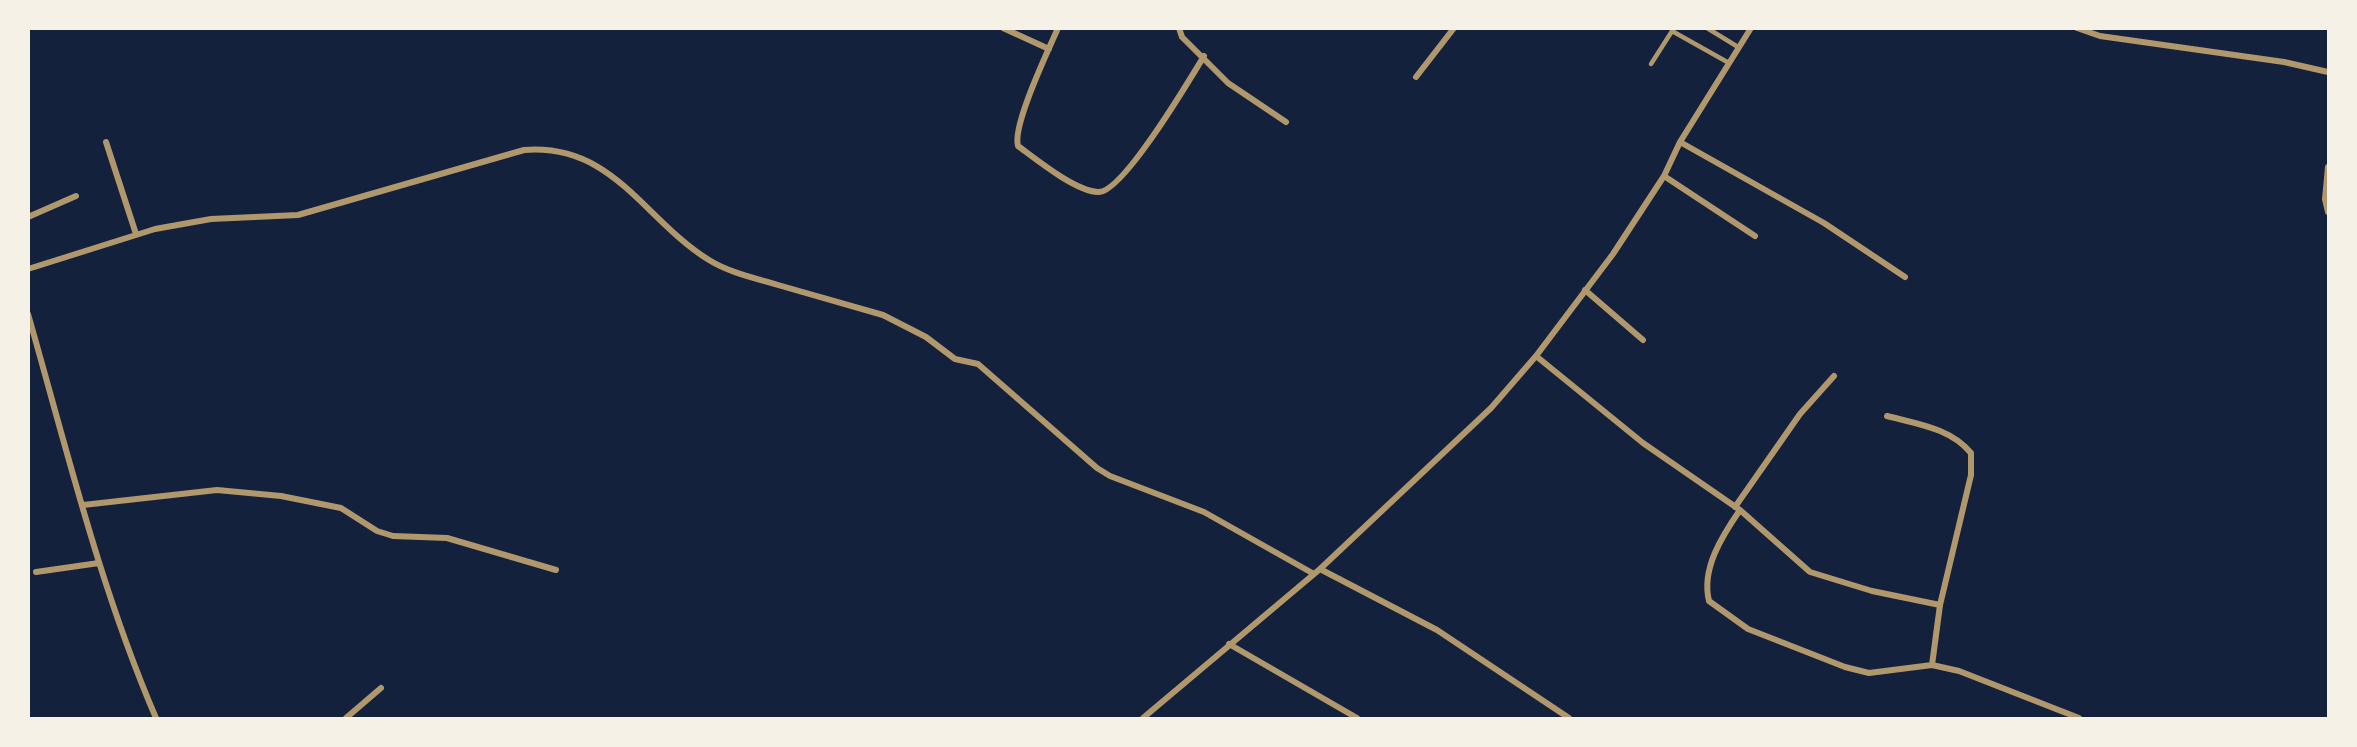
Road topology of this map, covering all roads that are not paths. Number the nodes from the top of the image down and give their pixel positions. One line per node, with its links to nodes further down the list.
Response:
1 (1002, 28): 10 (street)
2 (1058, 28): 10 (street)
3 (1179, 28): 11 (street)
4 (1454, 28): 15 (street)
5 (1707, 28): 9 (lane)
6 (1750, 28): 9 (street)
7 (2077, 28): 14 (street)
8 (1673, 30): 12 (lane); 13 (lane)
9 (1738, 48): 12 (street)
10 (1049, 49): 11 (street)
11 (1204, 56): 16 (street)
12 (1729, 63): 18 (street)
13 (1651, 64)
14 (2328, 72)
15 (1416, 77)
16 (1286, 122)
17 (106, 142): 24 (street)
18 (1680, 142): 20 (street); 27 (street)
19 (2328, 167): 22 (street)
20 (1664, 176): 25 (street); 28 (street)
21 (76, 196): 23 (street)
22 (2328, 212)
23 (28, 217)
24 (136, 234): 26 (street); 40 (street)
25 (1755, 236)
26 (28, 269)
27 (1905, 278)
28 (1586, 290): 30 (street); 31 (street)
29 (28, 314): 34 (street)
30 (1643, 340)
31 (1536, 356): 35 (street); 37 (street)
32 (1834, 376): 35 (street)
33 (1887, 416): 41 (street)
34 (83, 505): 36 (street); 38 (street)
35 (1738, 508): 41 (street); 43 (street)
36 (99, 562): 39 (street); 46 (street)
37 (1320, 569): 40 (street); 50 (street)
38 (556, 570)
39 (36, 572)
40 (1314, 574): 42 (street)
41 (1940, 605): 43 (street)
42 (1229, 645): 48 (street); 49 (street)
43 (1932, 665): 45 (street)
44 (381, 688): 47 (street)
45 (2067, 716): 51 (street)
46 (156, 718)
47 (346, 718)
48 (1143, 718)
49 (1357, 718)
50 (1569, 718)
51 (2079, 718)

